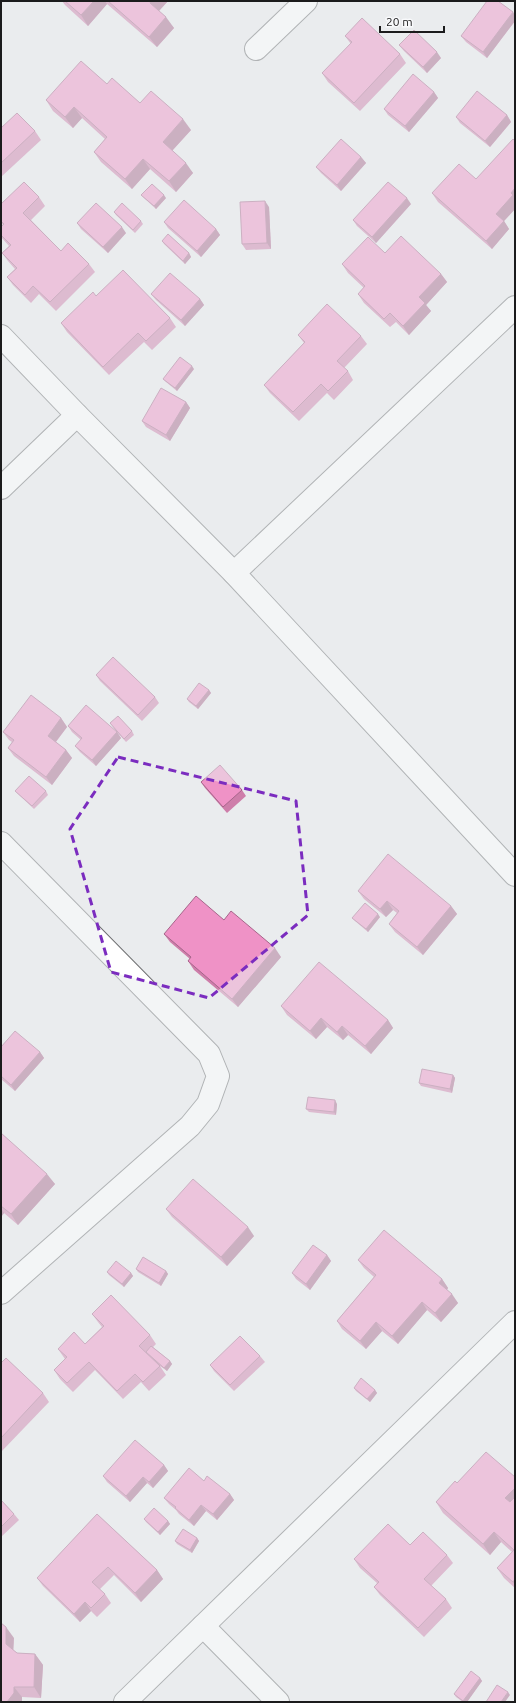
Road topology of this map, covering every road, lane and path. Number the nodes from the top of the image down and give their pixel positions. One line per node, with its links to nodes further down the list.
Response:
1 (306, 1): 2 (street)
2 (256, 49)
3 (515, 307): 7 (street)
4 (1, 336): 5 (street)
5 (77, 415): 6 (street); 7 (street)
6 (1, 488)
7 (234, 573): 9 (street)
8 (1, 843): 10 (street)
9 (515, 875)
10 (1, 1293)
11 (515, 1322): 12 (street)
12 (203, 1626): 13 (street); 14 (street)
13 (125, 1702)
14 (278, 1702)

